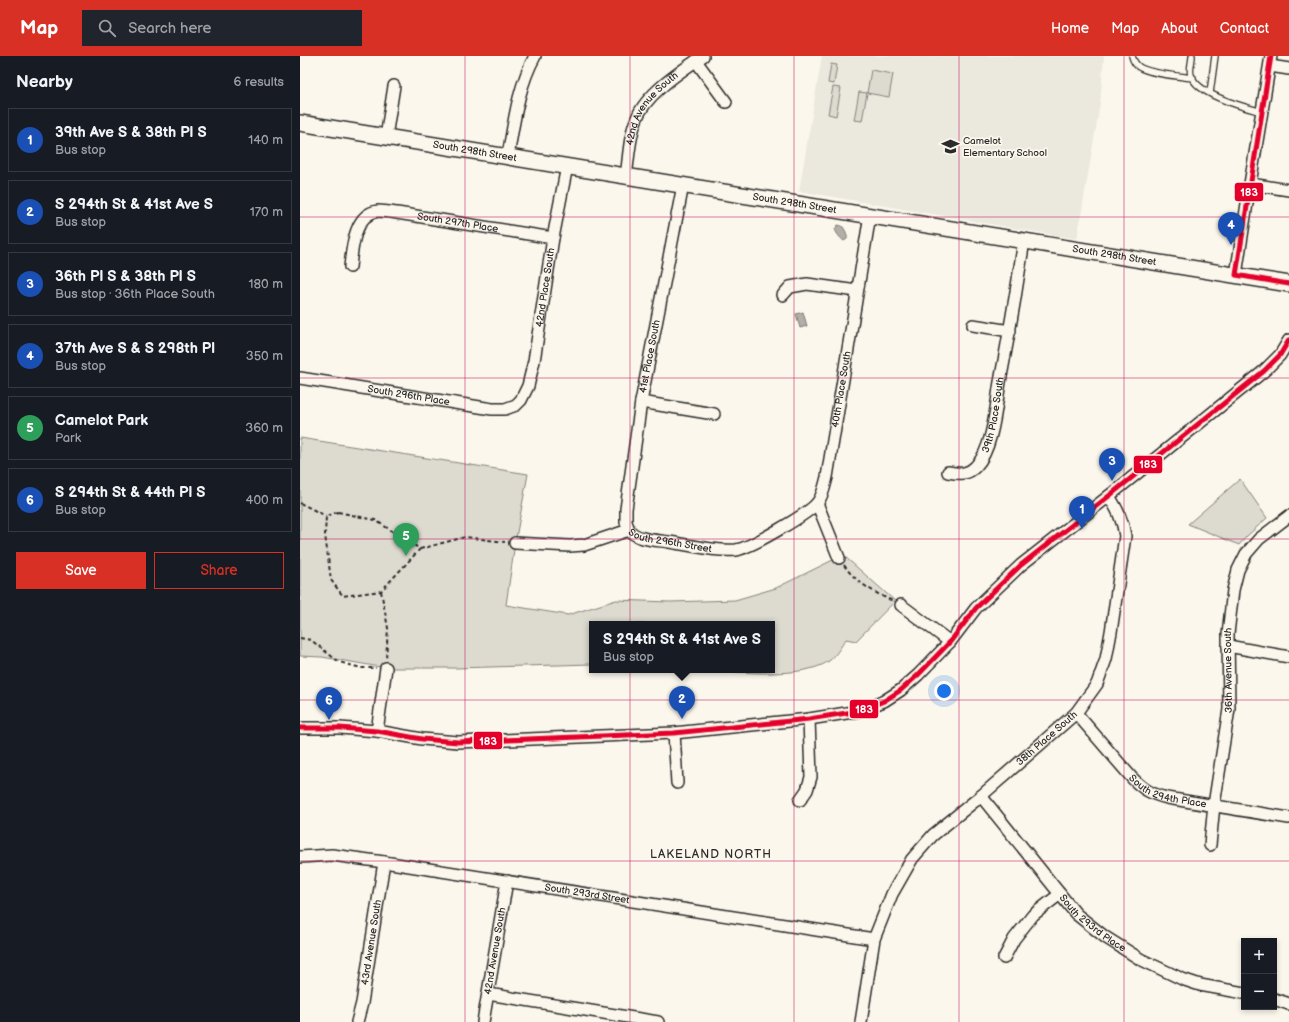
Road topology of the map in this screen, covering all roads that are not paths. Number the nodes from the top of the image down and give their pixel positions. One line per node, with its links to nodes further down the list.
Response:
1 (535, 56): 15 (street)
2 (1132, 56): 8 (lane)
3 (1192, 56): 8 (lane)
4 (1215, 56): 10 (lane)
5 (699, 58): 11 (street); 17 (street, 42nd Avenue South)
6 (1270, 61): 7 (street); 12 (street)
7 (1289, 69)
8 (1193, 78): 10 (lane)
9 (394, 86): 14 (street)
10 (1210, 93): 12 (lane)
11 (726, 102)
12 (1262, 112): 18 (street)
13 (300, 123): 14 (street, South 298th Street)
14 (386, 137): 15 (street, South 298th Street)
15 (508, 156): 16 (street, South 298th Street)
16 (567, 166): 17 (street, South 298th Street); 22 (street, 42nd Place South)
17 (626, 176): 19 (street, South 298th Street)
18 (1250, 184): 20 (street); 25 (street)
19 (683, 185): 21 (street, South 298th Street); 33 (street, 41st Place South)
20 (1289, 190)
21 (870, 215): 23 (street, South 298th Street); 27 (street, 40th Place South)
22 (553, 238): 24 (street, South 297th Place); 34 (street, 42nd Place South)
23 (1024, 240): 25 (street, South 298th Street); 30 (street, 39th Place South)
24 (350, 267)
25 (1236, 275): 26 (street, South 298th Street)
26 (1289, 284)
27 (857, 291): 28 (street); 38 (street, 40th Place South)
28 (783, 295)
29 (973, 325): 30 (street)
30 (1010, 331): 36 (street, 39th Place South)
31 (1287, 348): 37 (street)
32 (300, 378): 34 (street, South 296th Place)
33 (641, 402): 35 (street); 40 (street, 41st Place South)
34 (516, 405)
35 (714, 414)
36 (948, 472)
37 (1109, 496): 44 (street); 48 (street, 38th Place South)
38 (817, 504): 40 (street, South 296th Street); 42 (street)
39 (1289, 516): 45 (street, 36th Avenue South)
40 (629, 530): 41 (street, South 296th Street)
41 (515, 543)
42 (839, 558)
43 (901, 605): 44 (street)
44 (950, 642): 49 (street)
45 (1228, 646): 46 (street); 56 (street, 36th Avenue South)
46 (1289, 657)
47 (386, 668): 51 (street)
48 (1076, 713): 54 (street, 38th Place South); 56 (street, South 294th Place)
49 (809, 719): 52 (street); 55 (street)
50 (300, 728): 51 (street)
51 (377, 731): 52 (street)
52 (674, 733): 53 (street)
53 (677, 783)
54 (981, 796): 62 (street, South 293rd Place); 63 (street, 38th Place South)
55 (800, 800)
56 (1214, 805): 57 (street, South 294th Place); 58 (street, 36th Avenue South)
57 (1289, 818)
58 (1210, 845)
59 (300, 857): 60 (street, South 293rd Street)
60 (384, 862): 61 (street, South 293rd Street); 71 (street, 43rd Avenue South)
61 (507, 881): 63 (street, South 293rd Street); 66 (street, 42nd Avenue South)
62 (1060, 894): 64 (street); 65 (street, South 293rd Place)
63 (874, 939): 74 (street, 38th Place South)
64 (1004, 958)
65 (1241, 993)
66 (488, 994): 69 (street); 72 (street, 42nd Avenue South)
67 (1277, 1000): 68 (street)
68 (1289, 1004)
69 (597, 1017): 70 (street)
70 (622, 1019): 73 (street)
71 (357, 1022)
72 (483, 1022)
73 (658, 1022)
74 (861, 1022)

